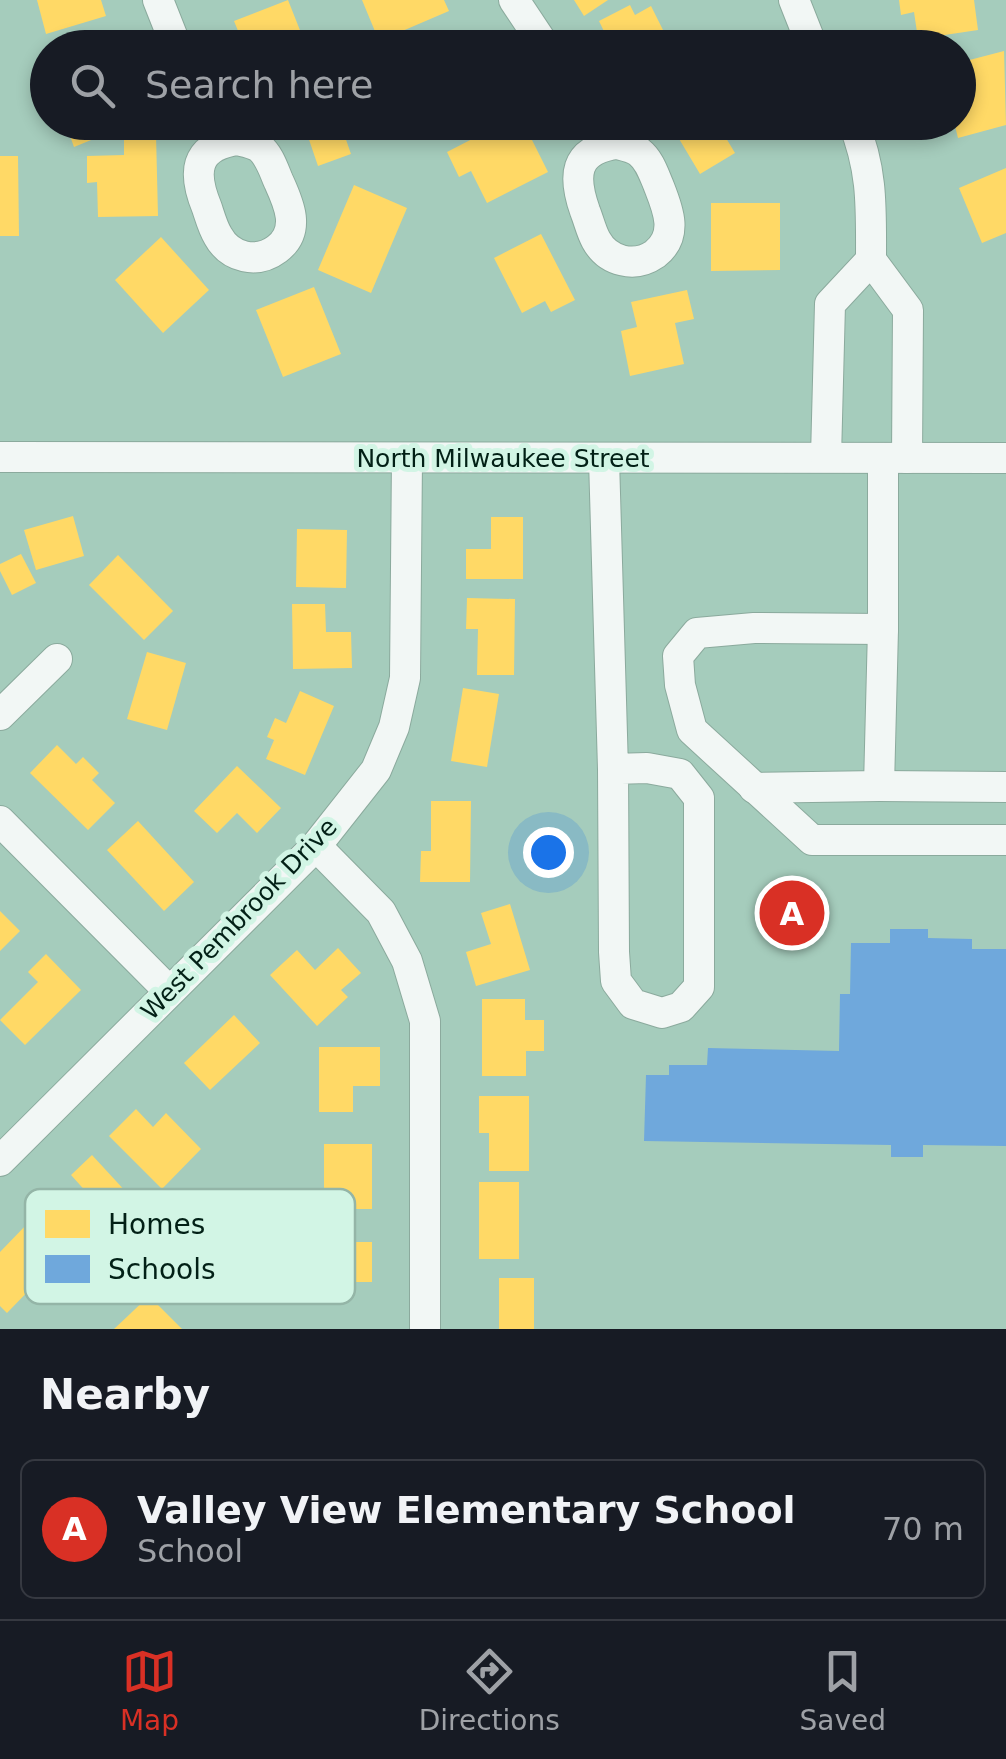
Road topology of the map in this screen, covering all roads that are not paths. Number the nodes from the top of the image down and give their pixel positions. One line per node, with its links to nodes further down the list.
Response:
1 (158, 0): 4 (street)
2 (514, 0): 5 (street)
3 (794, 0): 6 (street)
4 (170, 30)
5 (534, 30)
6 (806, 30)
7 (861, 140): 8 (street)
8 (871, 260): 10 (street); 13 (street)
9 (0, 457): 11 (street, North Milwaukee Street)
10 (826, 457): 12 (street, North Milwaukee Street); 13 (street, North Milwaukee Street)
11 (408, 458): 12 (street, North Milwaukee Street); 24 (street, West Pembrook Drive)
12 (604, 458): 18 (street)
13 (895, 458): 14 (street, North Milwaukee Street); 15 (street)
14 (1006, 458)
15 (883, 630): 19 (street); 21 (street)
16 (57, 658): 17 (street)
17 (0, 715)
18 (612, 769): 18 (street)
19 (879, 786): 20 (street); 21 (street)
20 (1006, 787)
21 (754, 788): 23 (street)
22 (0, 821): 25 (street)
23 (1006, 840)
24 (316, 846): 25 (street, West Pembrook Drive); 27 (street)
25 (169, 992): 26 (street, West Pembrook Drive)
26 (0, 1161)
27 (424, 1329)

